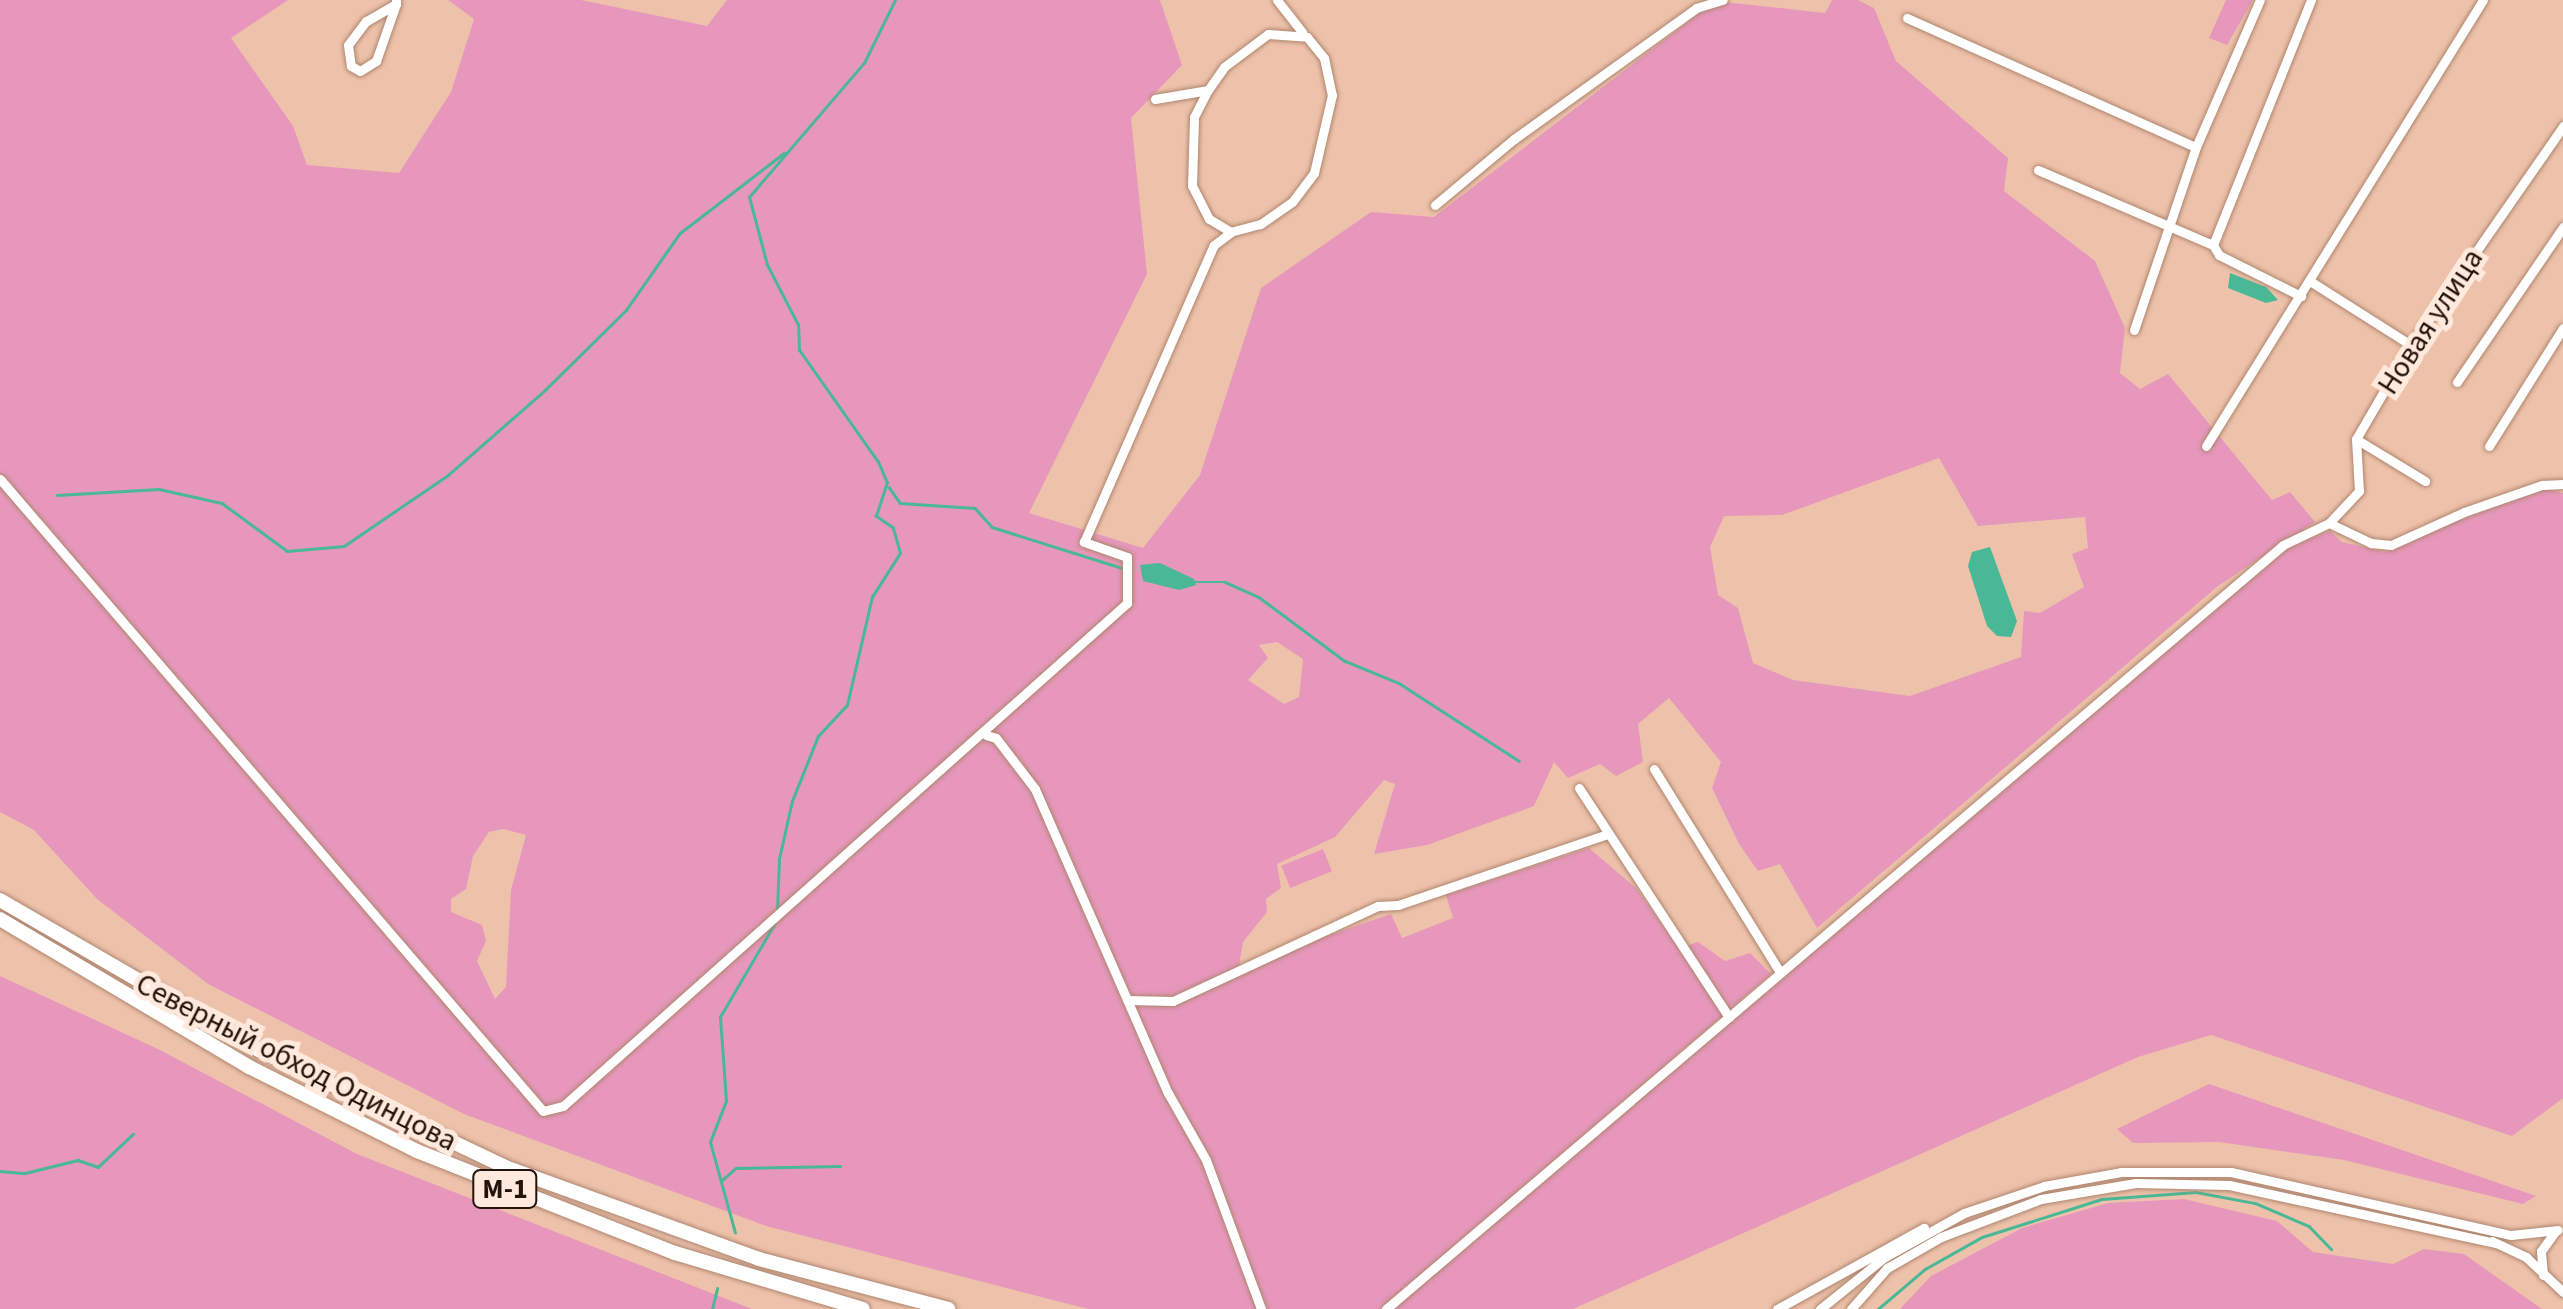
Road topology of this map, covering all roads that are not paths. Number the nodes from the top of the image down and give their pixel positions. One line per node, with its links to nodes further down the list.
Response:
1 (1277, 0): 7 (street)
2 (1723, 0): 18 (street)
3 (2260, 0): 16 (street)
4 (2311, 0): 24 (street)
5 (2483, 0): 25 (street)
6 (396, 2): 6 (street)
7 (1281, 14): 9 (street); 10 (street)
8 (1908, 18): 16 (street)
9 (1268, 34): 10 (street); 11 (street)
10 (1307, 37): 22 (street)
11 (1208, 90): 12 (street); 14 (street)
12 (1181, 97): 13 (street); 14 (street)
13 (1155, 99)
14 (1194, 116): 19 (street)
15 (2563, 126): 29 (street, Новая улица)
16 (2196, 147): 21 (street)
17 (2038, 170): 21 (street)
18 (1435, 205)
19 (1209, 219): 22 (street); 23 (street)
20 (2563, 226): 30 (street)
21 (2168, 228): 24 (street); 28 (street)
22 (1231, 232): 23 (street)
23 (1214, 244): 38 (street)
24 (2213, 245): 26 (street)
25 (2310, 282): 26 (street); 29 (street)
26 (2301, 296): 32 (street)
27 (2563, 328): 33 (street)
28 (2134, 330)
29 (2411, 345): 31 (street, Новая улица)
30 (2457, 382)
31 (2356, 439): 35 (street); 37 (street)
32 (2206, 446)
33 (2490, 446)
34 (0, 479): 38 (street)
35 (2425, 481)
36 (2563, 484): 37 (street)
37 (2329, 524): 44 (street)
38 (986, 735): 45 (street)
39 (1654, 769): 44 (street)
40 (1579, 788): 41 (street)
41 (1608, 834): 45 (street); 46 (street)
42 (0, 900): 54 (highway, Северный обход Одинцова / М-1)
43 (0, 919): 53 (highway, Северный обход Одинцова / М-1)
44 (1780, 972): 46 (street)
45 (1127, 1000): 55 (street)
46 (1729, 1017): 56 (street)
47 (1964, 1214): 48 (street); 57 (street); 58 (street)
48 (2419, 1214): 49 (street); 50 (street)
49 (2560, 1229): 51 (street)
50 (2496, 1243): 51 (street); 59 (street)
51 (2547, 1282): 52 (street)
52 (2563, 1292)
53 (863, 1309)
54 (948, 1309)
55 (1261, 1309)
56 (1386, 1309)
57 (1777, 1309)
58 (1820, 1309)
59 (1851, 1309)

